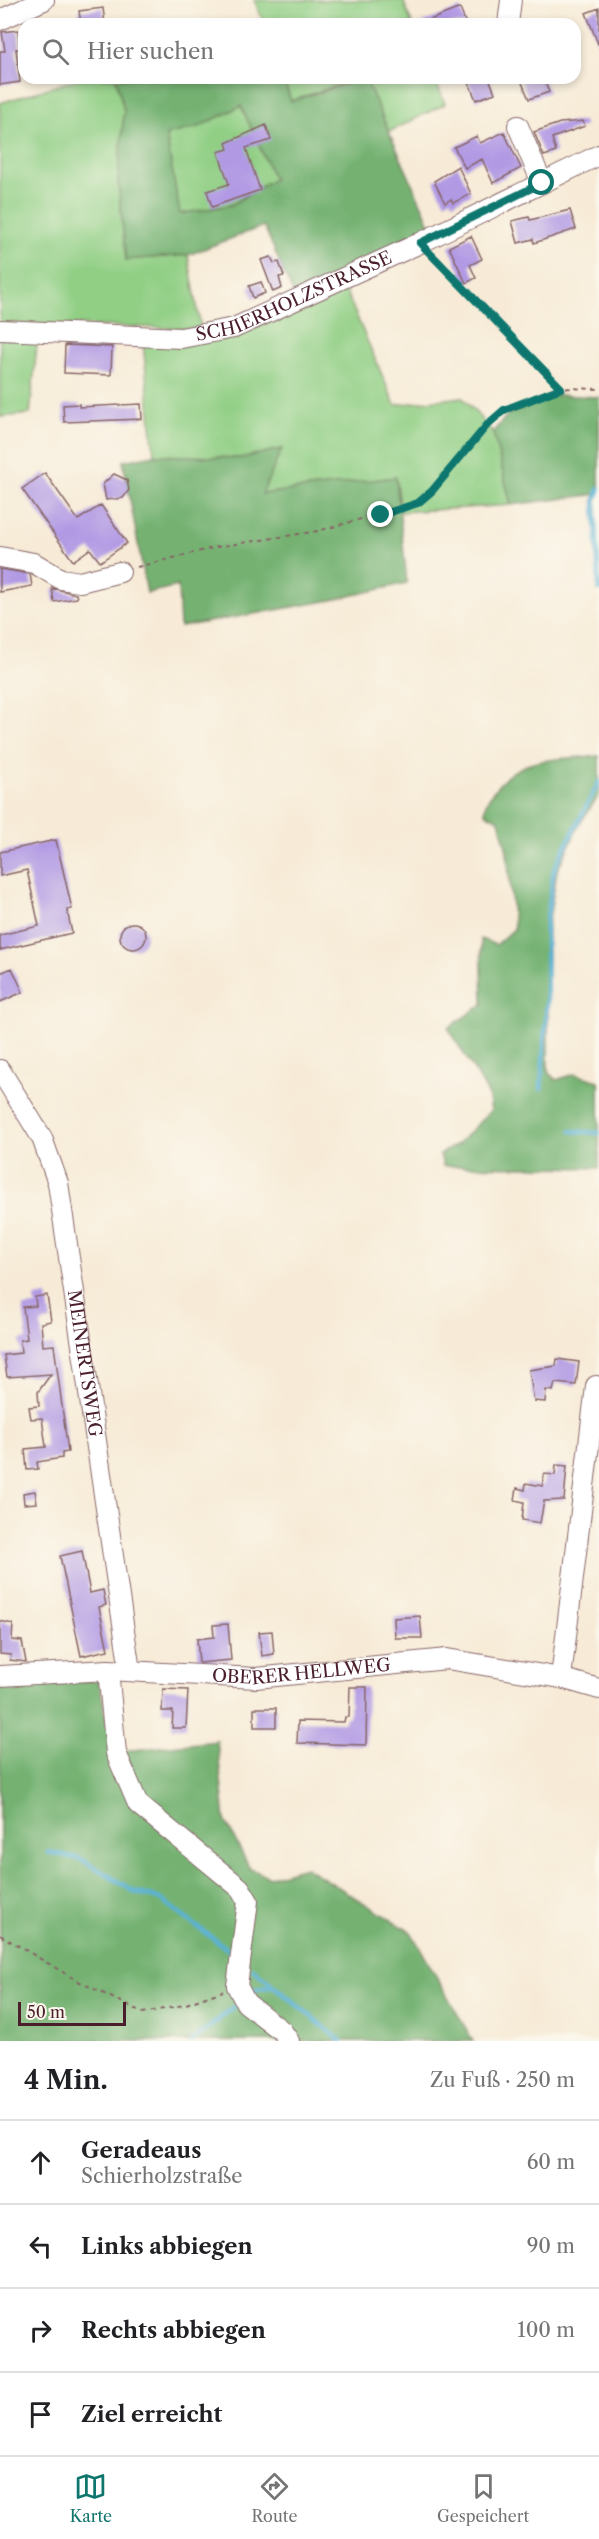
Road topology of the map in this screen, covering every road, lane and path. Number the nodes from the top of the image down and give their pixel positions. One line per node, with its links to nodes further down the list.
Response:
1 (44, 0): 4 (street)
2 (511, 0): 3 (street)
3 (508, 18)
4 (0, 21)
5 (518, 126): 7 (street)
6 (599, 155): 7 (street, SCHIERHOLZSTRASSE)
7 (542, 183): 8 (street, SCHIERHOLZSTRASSE)
8 (420, 243): 9 (street, SCHIERHOLZSTRASSE); 10 (path)
9 (0, 330)
10 (561, 388): 11 (path); 13 (path)
11 (599, 389)
12 (0, 557): 13 (street)
13 (120, 572)
14 (0, 1070): 17 (street, MEINERTSWEG)
15 (596, 1386): 19 (street)
16 (108, 1670): 17 (street, OBERER HELLWEG); 18 (street, OBERER HELLWEG); 22 (street)
17 (130, 1671): 19 (street, OBERER HELLWEG)
18 (0, 1676)
19 (561, 1678): 20 (street, OBERER HELLWEG)
20 (599, 1689)
21 (0, 1935): 22 (path)
22 (237, 1986): 23 (street)
23 (289, 2041)

